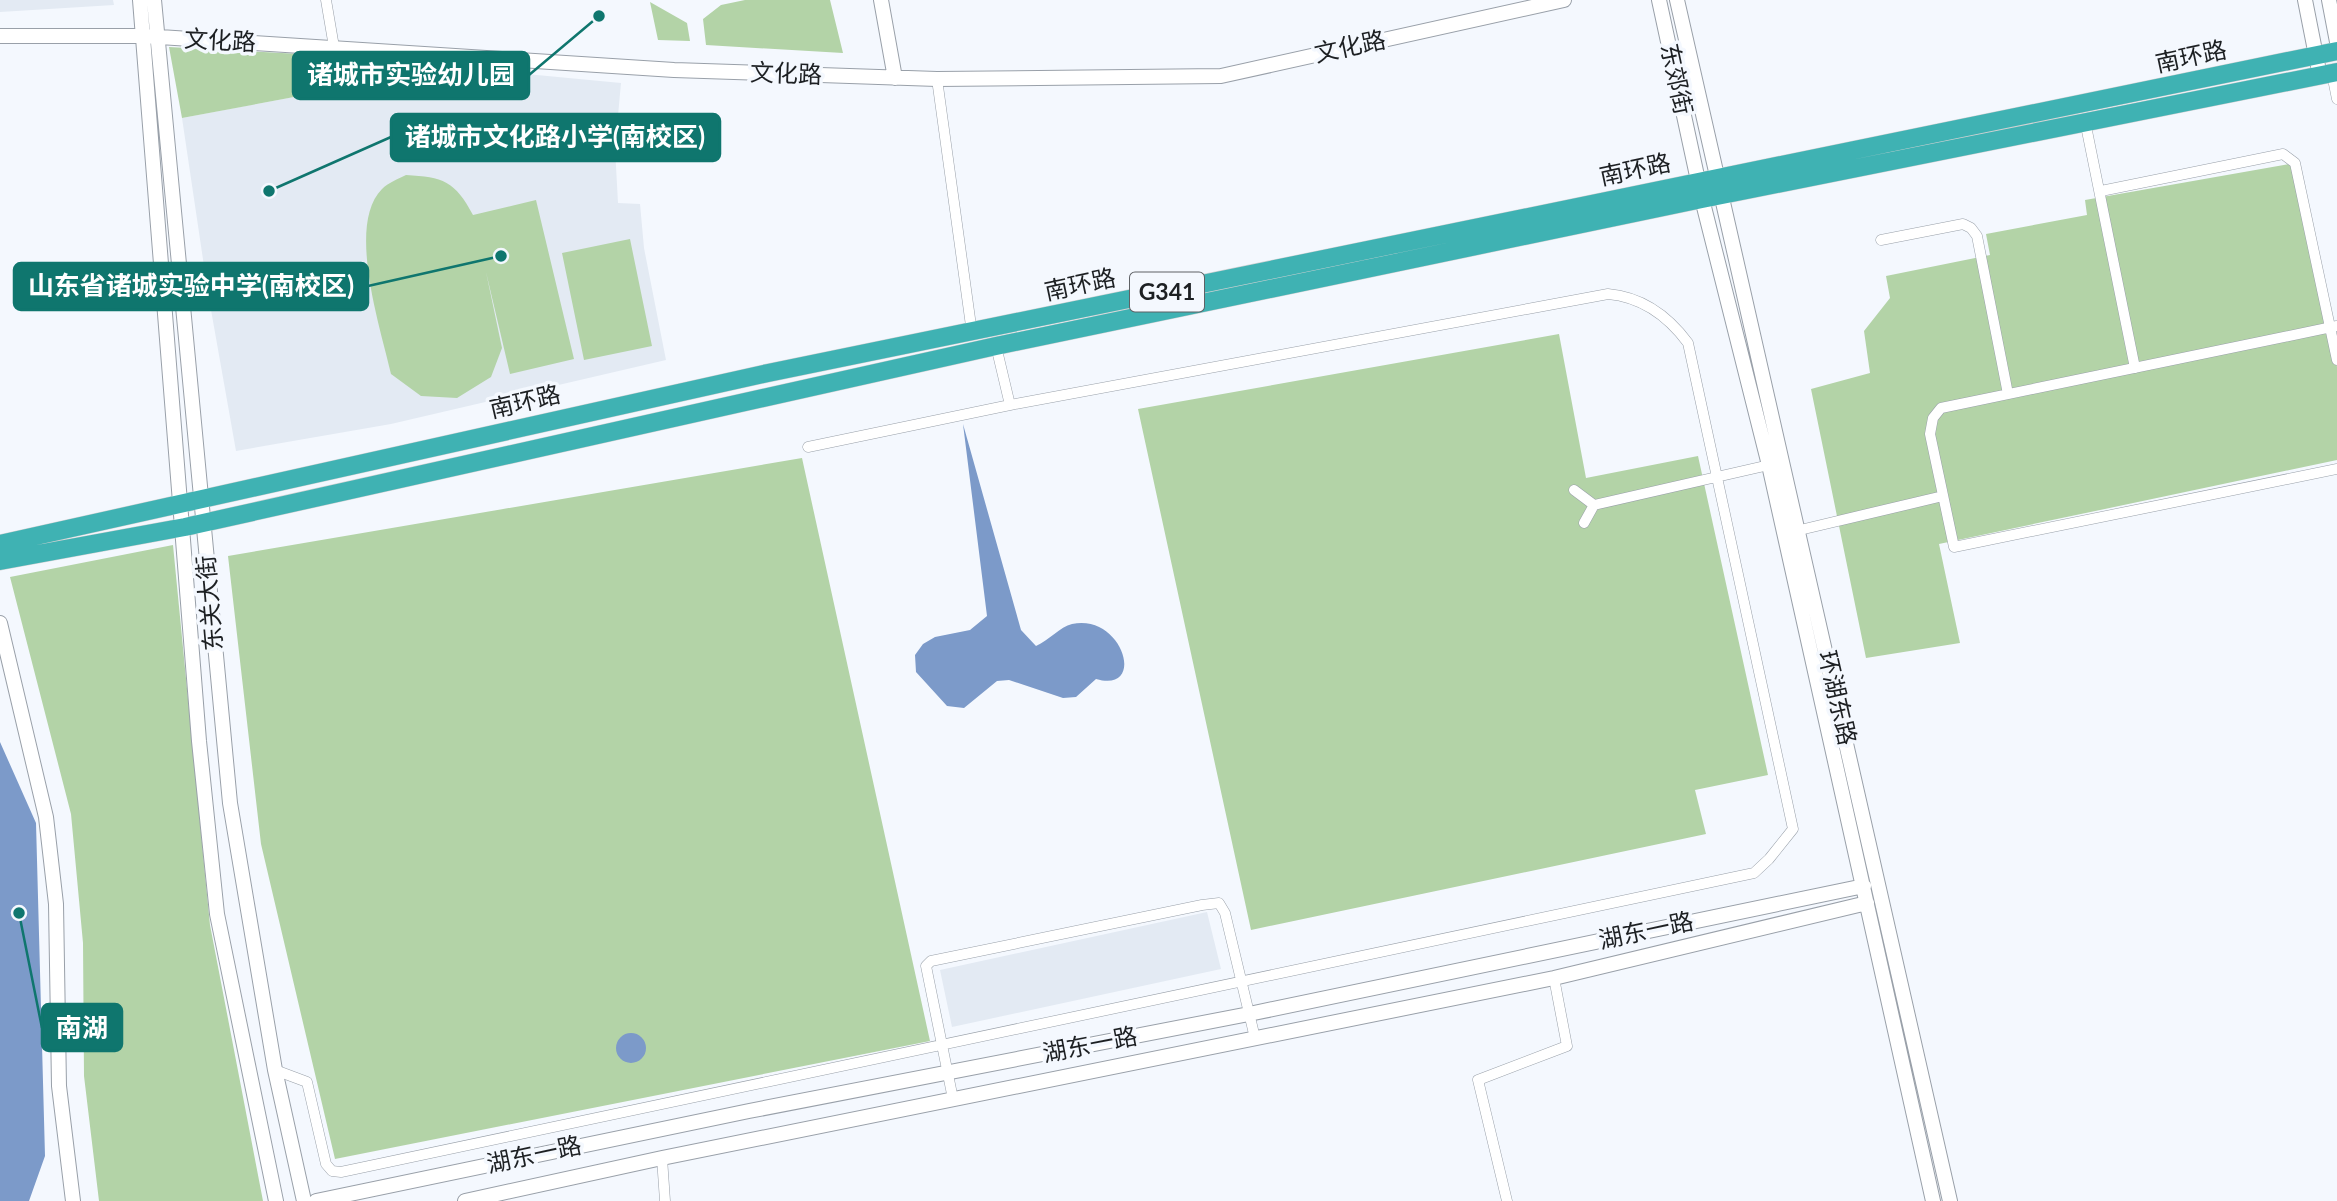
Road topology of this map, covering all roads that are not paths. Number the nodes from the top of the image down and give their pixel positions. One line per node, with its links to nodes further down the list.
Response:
1 (141, 0): 11 (main road, 东关大街)
2 (155, 0): 11 (main road, 东关大街)
3 (326, 0): 13 (street)
4 (881, 0): 17 (main road)
5 (1564, 0): 18 (main road, 文化路)
6 (1658, 0): 22 (main road, 东郊街)
7 (1677, 0): 21 (main road, 东郊街)
8 (2305, 0): 15 (main road)
9 (2329, 0): 12 (main road)
10 (0, 36): 11 (main road, 文化路)
11 (151, 36): 13 (main road, 文化路); 38 (main road, 东关大街)
12 (2337, 42)
13 (334, 47): 17 (main road, 文化路)
14 (2337, 51): 15 (highway, 南环路 / G341)
15 (2316, 56): 16 (main road); 21 (highway, 南环路 / G341)
16 (2330, 74): 19 (street); 20 (highway, 南环路 / G341)
17 (895, 78): 18 (main road, 文化路)
18 (937, 79): 26 (street)
19 (2337, 99)
20 (2085, 121): 21 (highway, 南环路 / G341); 23 (street)
21 (1719, 187): 22 (highway, 南环路 / G341); 43 (main road, 环湖东路)
22 (1700, 191): 26 (highway, 南环路 / G341); 27 (highway, 南环路 / G341); 33 (main road, 环湖东路)
23 (2101, 191): 25 (street); 29 (street)
24 (1881, 240): 30 (street)
25 (2334, 327): 28 (street); 29 (street)
26 (972, 333): 38 (highway, 南环路 / G341)
27 (996, 346): 31 (street); 40 (highway, 南环路 / G341)
28 (2337, 360)
29 (2135, 368): 30 (street)
30 (2008, 394): 37 (street)
31 (1010, 405): 32 (street); 35 (street)
32 (808, 447)
33 (1769, 465): 35 (street); 46 (main road, 环湖东路)
34 (2337, 469): 37 (street)
35 (1718, 474): 39 (street); 49 (street)
36 (1574, 490): 39 (street)
37 (1943, 496): 43 (street)
38 (191, 502): 40 (main road, 东关大街); 42 (main road, 东关大街); 44 (highway, 南环路 / G341)
39 (1594, 505): 41 (street)
40 (203, 522): 42 (highway, 南环路 / G341); 53 (main road, 东关大街)
41 (1584, 523)
42 (185, 527): 44 (highway, 南环路 / G341); 58 (main road, 东关大街)
43 (1800, 530): 65 (main road, 环湖东路)
44 (0, 547)
45 (0, 623): 57 (main road)
46 (1864, 886): 47 (main road, 环湖东路); 50 (main road, 湖东一路)
47 (1867, 904): 48 (main road, 湖东一路); 64 (main road, 环湖东路)
48 (1554, 978): 51 (main road, 湖东一路); 63 (street)
49 (1242, 982): 50 (street); 52 (street); 52 (street)
50 (1249, 1014): 51 (street); 54 (main road, 湖东一路)
51 (1255, 1038): 55 (main road, 湖东一路)
52 (942, 1044): 53 (street); 54 (street)
53 (275, 1070): 59 (main road, 东关大街)
54 (948, 1072): 55 (street); 60 (main road, 湖东一路)
55 (953, 1099): 56 (main road, 湖东一路)
56 (662, 1157): 61 (main road, 湖东一路); 62 (street)
57 (73, 1201)
58 (276, 1201)
59 (304, 1201)
60 (316, 1201)
61 (465, 1201)
62 (666, 1201)
63 (1507, 1201)
64 (1933, 1201)
65 (1950, 1201)

